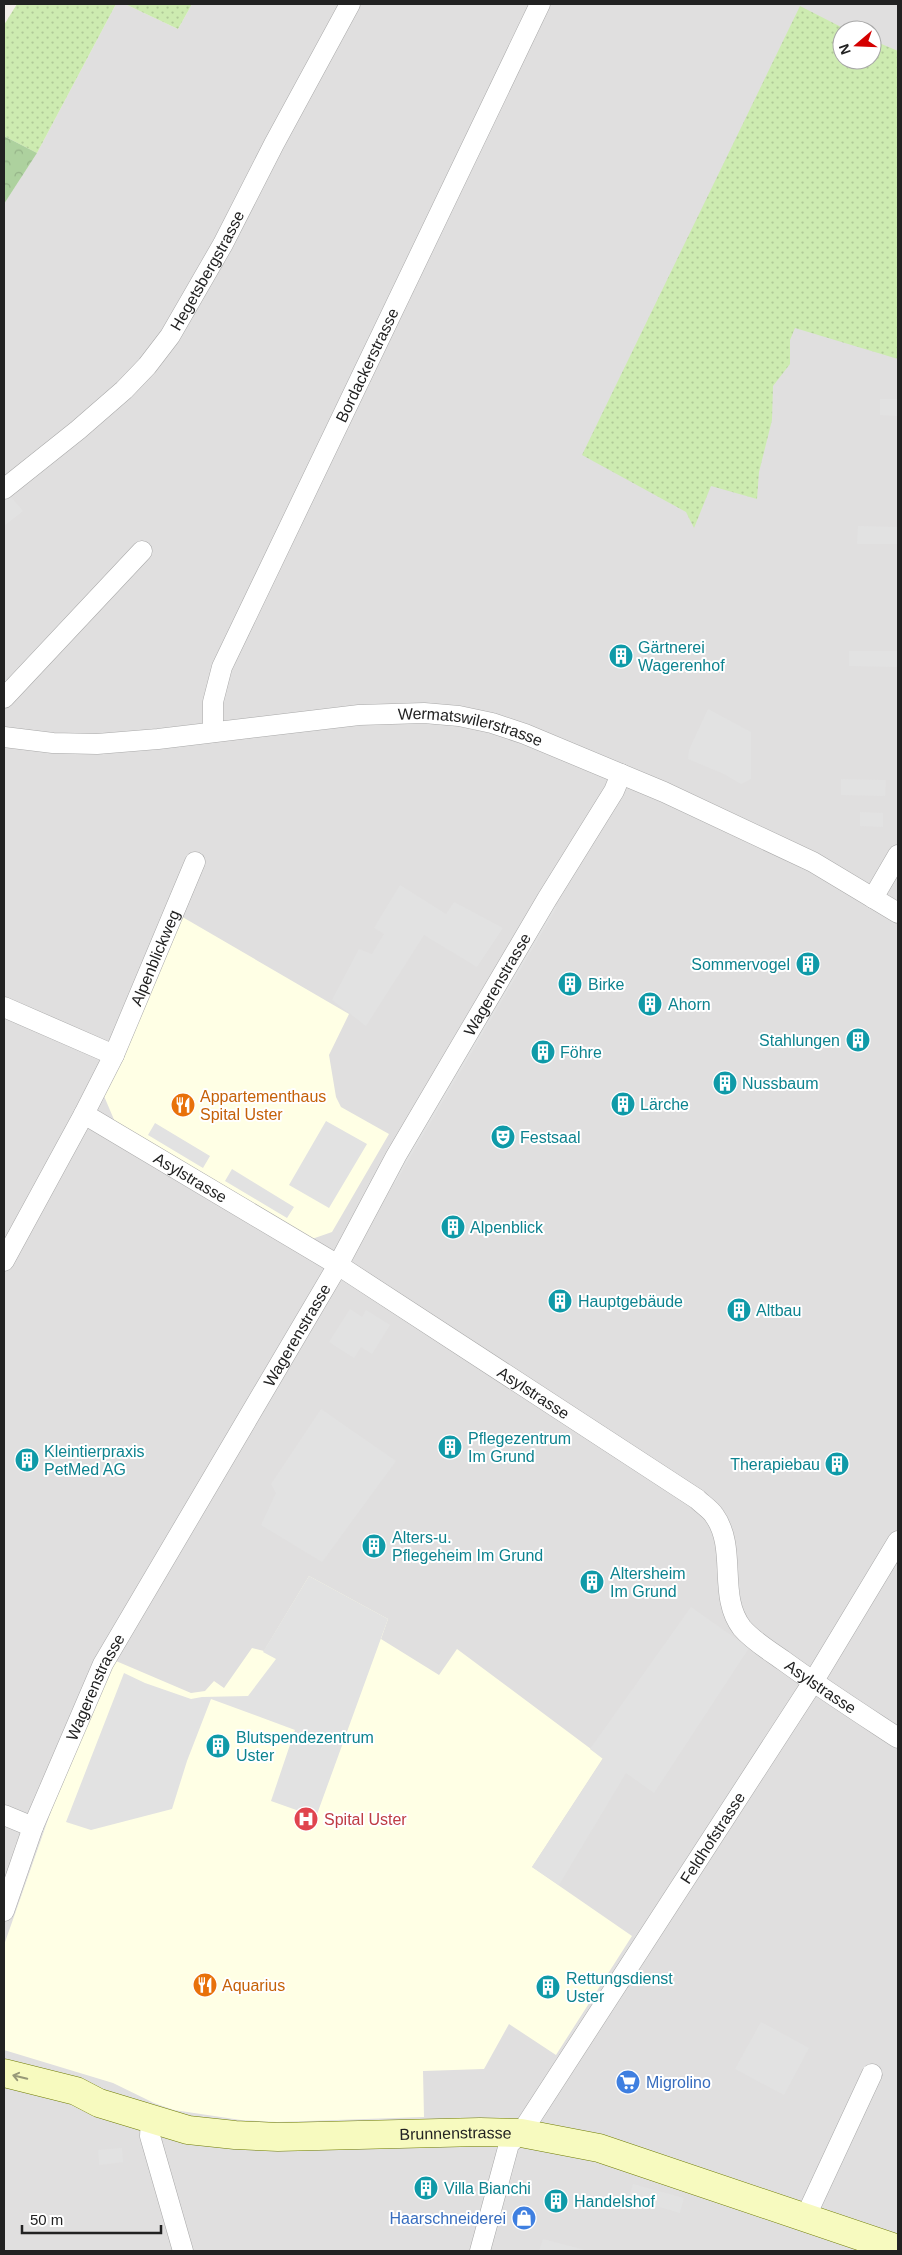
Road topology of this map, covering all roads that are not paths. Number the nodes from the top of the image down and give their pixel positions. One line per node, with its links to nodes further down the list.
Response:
1 (350, 4): 3 (street, Hegetsbergstrasse)
2 (540, 4): 6 (street, Bordackerstrasse)
3 (4, 489)
4 (142, 550): 5 (street)
5 (4, 698)
6 (214, 732): 7 (street, Wermatswilerstrasse); 8 (street, Wermatswilerstrasse)
7 (4, 737)
8 (621, 774): 11 (street, Wermatswilerstrasse); 17 (street, Wagerenstrasse)
9 (898, 855): 11 (street)
10 (195, 862): 14 (street, Alpenblickweg)
11 (873, 898): 12 (street, Wermatswilerstrasse)
12 (898, 914)
13 (4, 1007): 14 (street)
14 (114, 1055): 15 (street, Alpenblickweg)
15 (84, 1114): 16 (street, Alpenblickweg); 17 (street, Asylstrasse)
16 (4, 1261)
17 (338, 1265): 19 (street, Asylstrasse); 22 (street, Wagerenstrasse)
18 (898, 1541): 19 (street, Feldhofstrasse)
19 (813, 1682): 20 (street, Asylstrasse); 29 (street, Feldhofstrasse)
20 (898, 1738)
21 (4, 1815): 22 (street)
22 (33, 1827): 23 (street, Wagerenstrasse)
23 (4, 1911)
24 (4, 2073): 27 (main road, Brunnenstrasse, one-way to 24)
25 (872, 2074): 30 (street)
26 (4, 2091): 27 (main road, Brunnenstrasse)
27 (98, 2103): 28 (main road, Brunnenstrasse)
28 (151, 2119): 29 (main road, Brunnenstrasse); 33 (street)
29 (521, 2133): 30 (main road, Brunnenstrasse); 34 (street, Feldhofstrasse)
30 (805, 2218): 31 (main road, Brunnenstrasse)
31 (853, 2243): 32 (main road, Brunnenstrasse)
32 (898, 2249)
33 (183, 2251)
34 (480, 2251)

